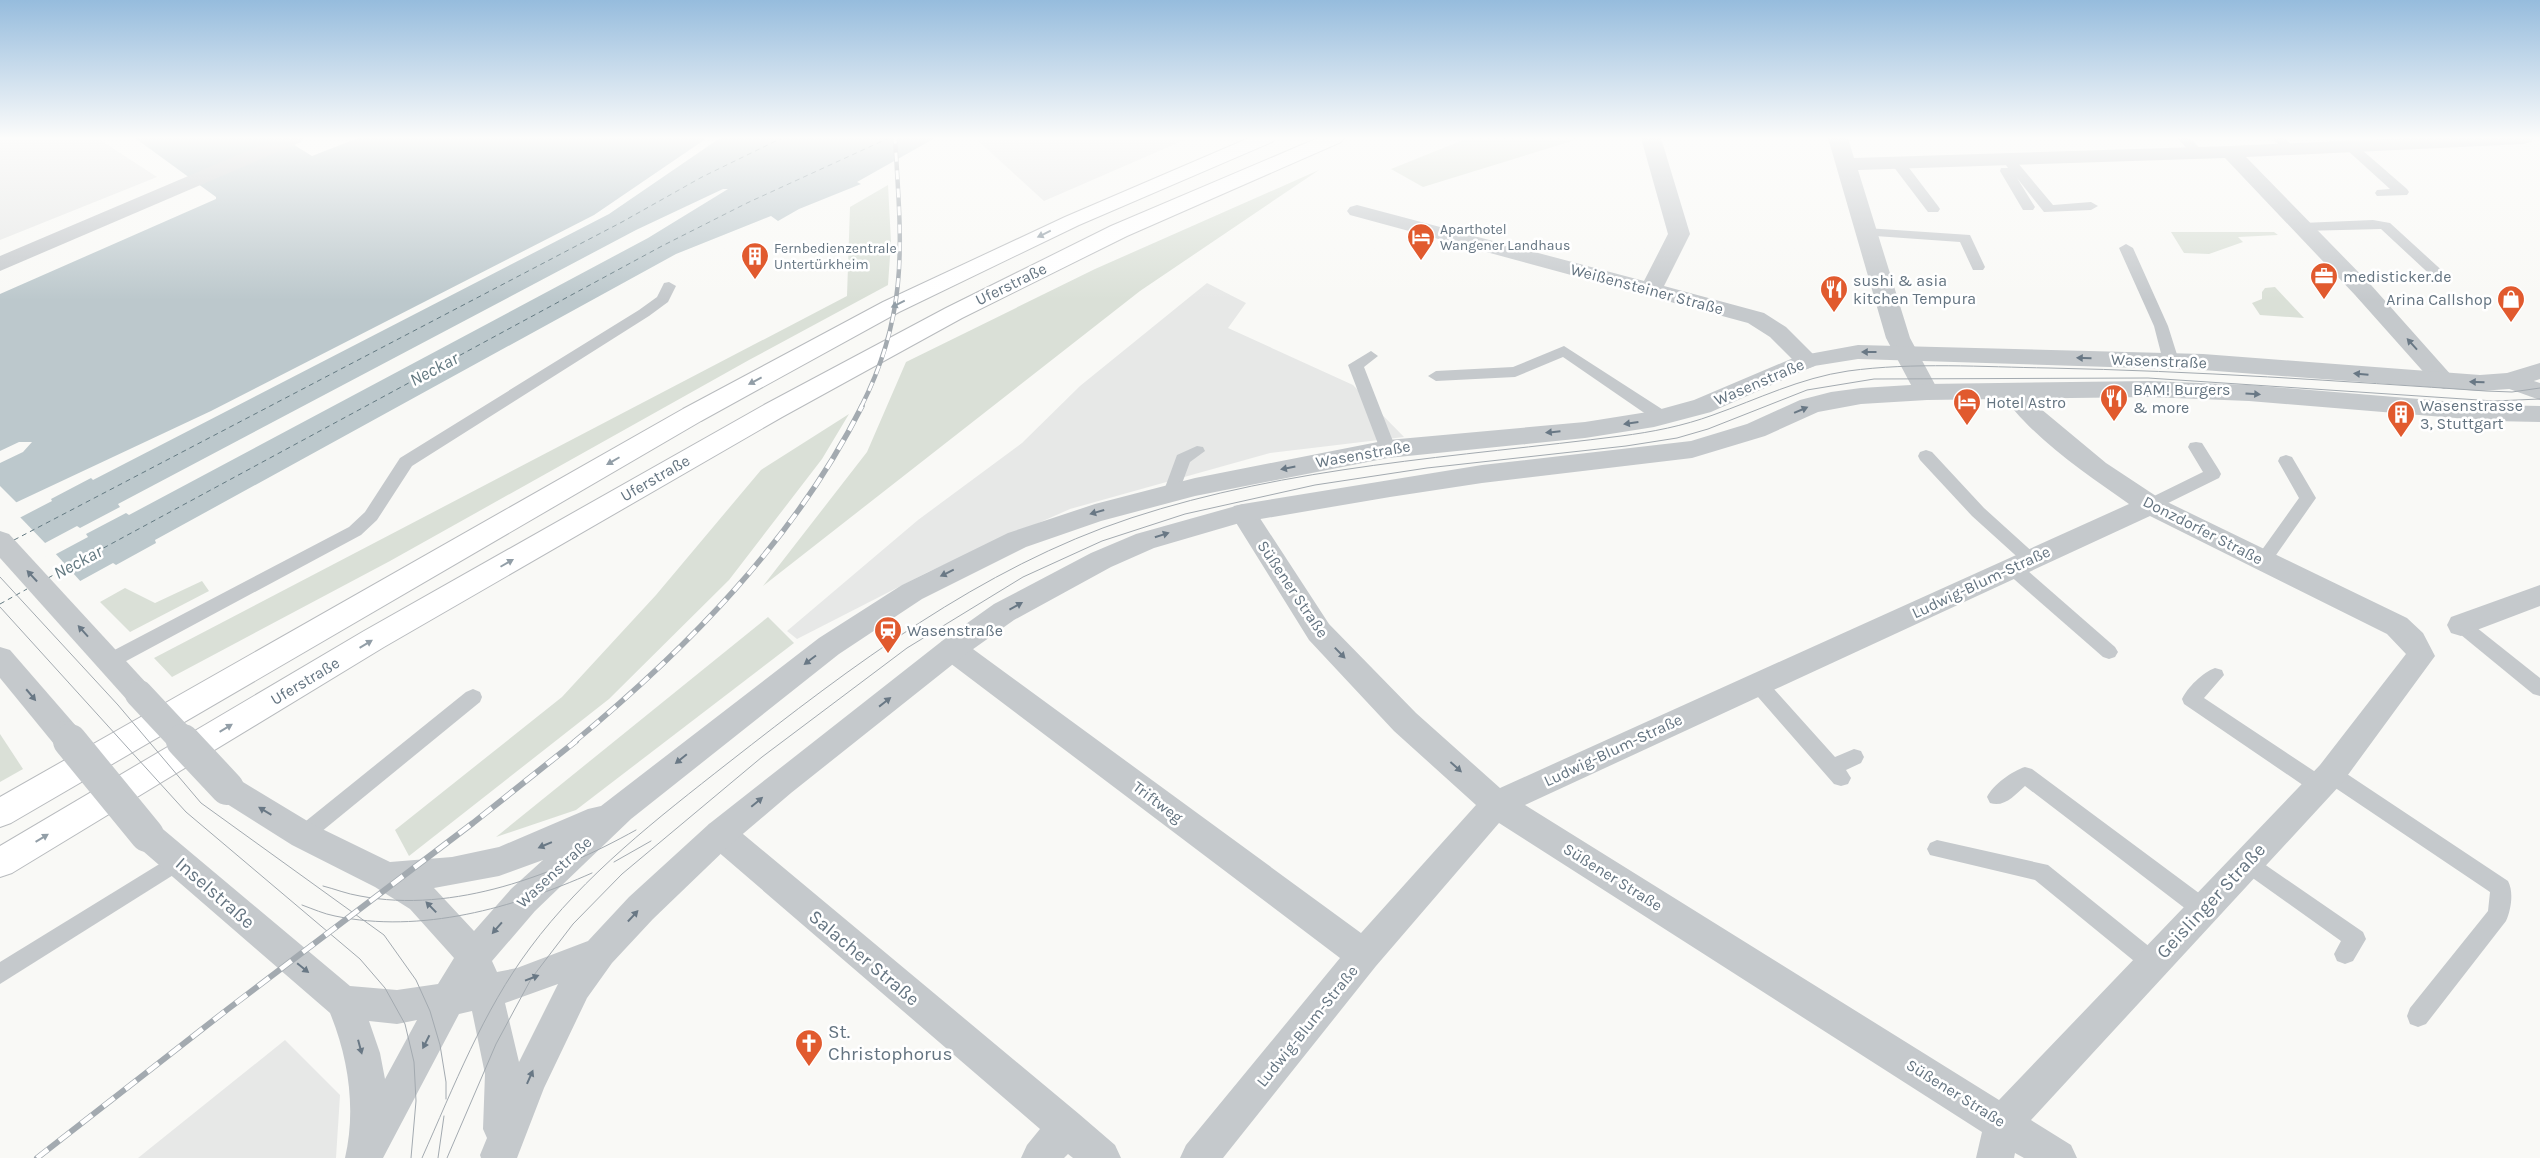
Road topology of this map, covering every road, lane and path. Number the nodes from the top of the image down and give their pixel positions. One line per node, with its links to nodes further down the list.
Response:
1 (165, 192): 19 (street)
2 (1139, 192): 64 (highway, Uferstraße, one-way to 64)
3 (1209, 192): 69 (highway, Uferstraße, one-way to 3)
4 (1667, 192): 23 (street)
5 (1854, 192): 17 (street)
6 (1920, 192): 14 (lane)
7 (2021, 192): 13 (lane)
8 (2034, 192): 12 (lane)
9 (2268, 192): 16 (street)
10 (2401, 192): 11 (lane)
11 (2382, 193)
12 (2091, 206)
13 (2028, 207)
14 (1933, 209)
15 (1358, 211): 23 (street, Weißensteiner Straße)
16 (2302, 227): 21 (lane); 30 (street, one-way to 16)
17 (1866, 232): 20 (lane); 24 (street)
18 (2126, 248): 27 (lane)
19 (0, 264)
20 (1978, 267)
21 (2443, 279)
22 (669, 286): 54 (lane)
23 (1651, 289): 26 (street, Weißensteiner Straße)
24 (1904, 352): 26 (street, Wasenstraße, one-way to 26); 27 (street, Wasenstraße, one-way to 24); 33 (street)
25 (1371, 356): 38 (lane)
26 (1807, 361): 36 (street, Wasenstraße)
27 (2171, 361): 30 (street, Wasenstraße, one-way to 27)
28 (2540, 371): 31 (street)
29 (1436, 376): 36 (lane)
30 (2444, 381): 31 (street, Wasenstraße, one-way to 30)
31 (2510, 381): 34 (street)
32 (2012, 391): 33 (street, Wasenstraße); 35 (street, Wasenstraße, one-way to 35); 43 (street, Donzdorfer Straße)
33 (1927, 392): 44 (street, Wasenstraße, one-way to 33)
34 (2540, 392)
35 (2540, 414)
36 (1662, 417): 38 (street, Wasenstraße, one-way to 38)
37 (2196, 447): 43 (lane)
38 (1388, 449): 42 (street, Wasenstraße, one-way to 42)
39 (1197, 451): 42 (lane)
40 (1926, 456): 47 (lane)
41 (2286, 461): 46 (lane)
42 (1171, 493): 63 (street, Wasenstraße, one-way to 63)
43 (2150, 505): 46 (street, Donzdorfer Straße); 47 (street, Ludwig-Blum-Straße)
44 (1243, 513): 51 (street, Wasenstraße, one-way to 44); 62 (street, Süßener Straße, one-way to 62)
45 (0, 541): 54 (street, one-way to 45)
46 (2263, 561): 50 (street, Donzdorfer Straße)
47 (2022, 564): 52 (lane); 56 (street, Ludwig-Blum-Straße)
48 (2540, 595): 49 (street)
49 (2461, 625): 57 (lane)
50 (2413, 641): 60 (street, Geislinger Straße)
51 (952, 649): 65 (street, Wasenstraße, one-way to 51); 75 (street, Triftweg)
52 (2109, 652)
53 (0, 658): 68 (street, Inselstraße, one-way to 68, bridge)
54 (110, 661): 66 (street, one-way to 54, bridge)
55 (2216, 675): 60 (lane)
56 (1758, 684): 59 (lane); 62 (street, Ludwig-Blum-Straße)
57 (2540, 689)
58 (473, 697): 66 (lane)
59 (1854, 757)
60 (2325, 780): 70 (street, Geislinger Straße); 82 (lane)
61 (1998, 797): 72 (lane)
62 (1496, 804): 75 (street, Ludwig-Blum-Straße); 83 (street, Süßener Straße)
63 (620, 809): 71 (street, one-way to 71); 76 (street, Wasenstraße, one-way to 76)
64 (0, 813)
65 (720, 834): 73 (street, Wasenstraße, one-way to 65); 84 (street, Salacher Straße)
66 (303, 835): 71 (street)
67 (1937, 849): 77 (lane)
68 (179, 861): 78 (lane); 81 (street, Inselstraße, one-way to 81)
69 (0, 863)
70 (2247, 863): 72 (street, Geislinger Straße); 74 (lane)
71 (387, 877): 76 (street, one-way to 71)
72 (2203, 909): 77 (street, Geislinger Straße)
73 (600, 952): 79 (street, Wasenstraße, one-way to 73); 86 (street, Wasenstraße, one-way to 73)
74 (2345, 954)
75 (1364, 955): 89 (street, Ludwig-Blum-Straße)
76 (473, 958): 79 (street); 80 (street, Wasenstraße)
77 (2153, 963): 83 (street, Geislinger Straße)
78 (0, 974)
79 (485, 992): 80 (street, Wasenstraße); 86 (street)
80 (448, 999): 81 (street, Wasenstraße); 85 (street, Wasenstraße, one-way to 85)
81 (343, 1002): 85 (street, Inselstraße, one-way to 85)
82 (2418, 1016)
83 (2003, 1123): 90 (street); 91 (street, Süßener Straße)
84 (1066, 1127): 87 (street); 88 (street, Salacher Straße)
85 (365, 1154)
86 (499, 1156)
87 (1040, 1158)
88 (1102, 1158)
89 (1199, 1158)
90 (1995, 1158)
91 (2058, 1158)

